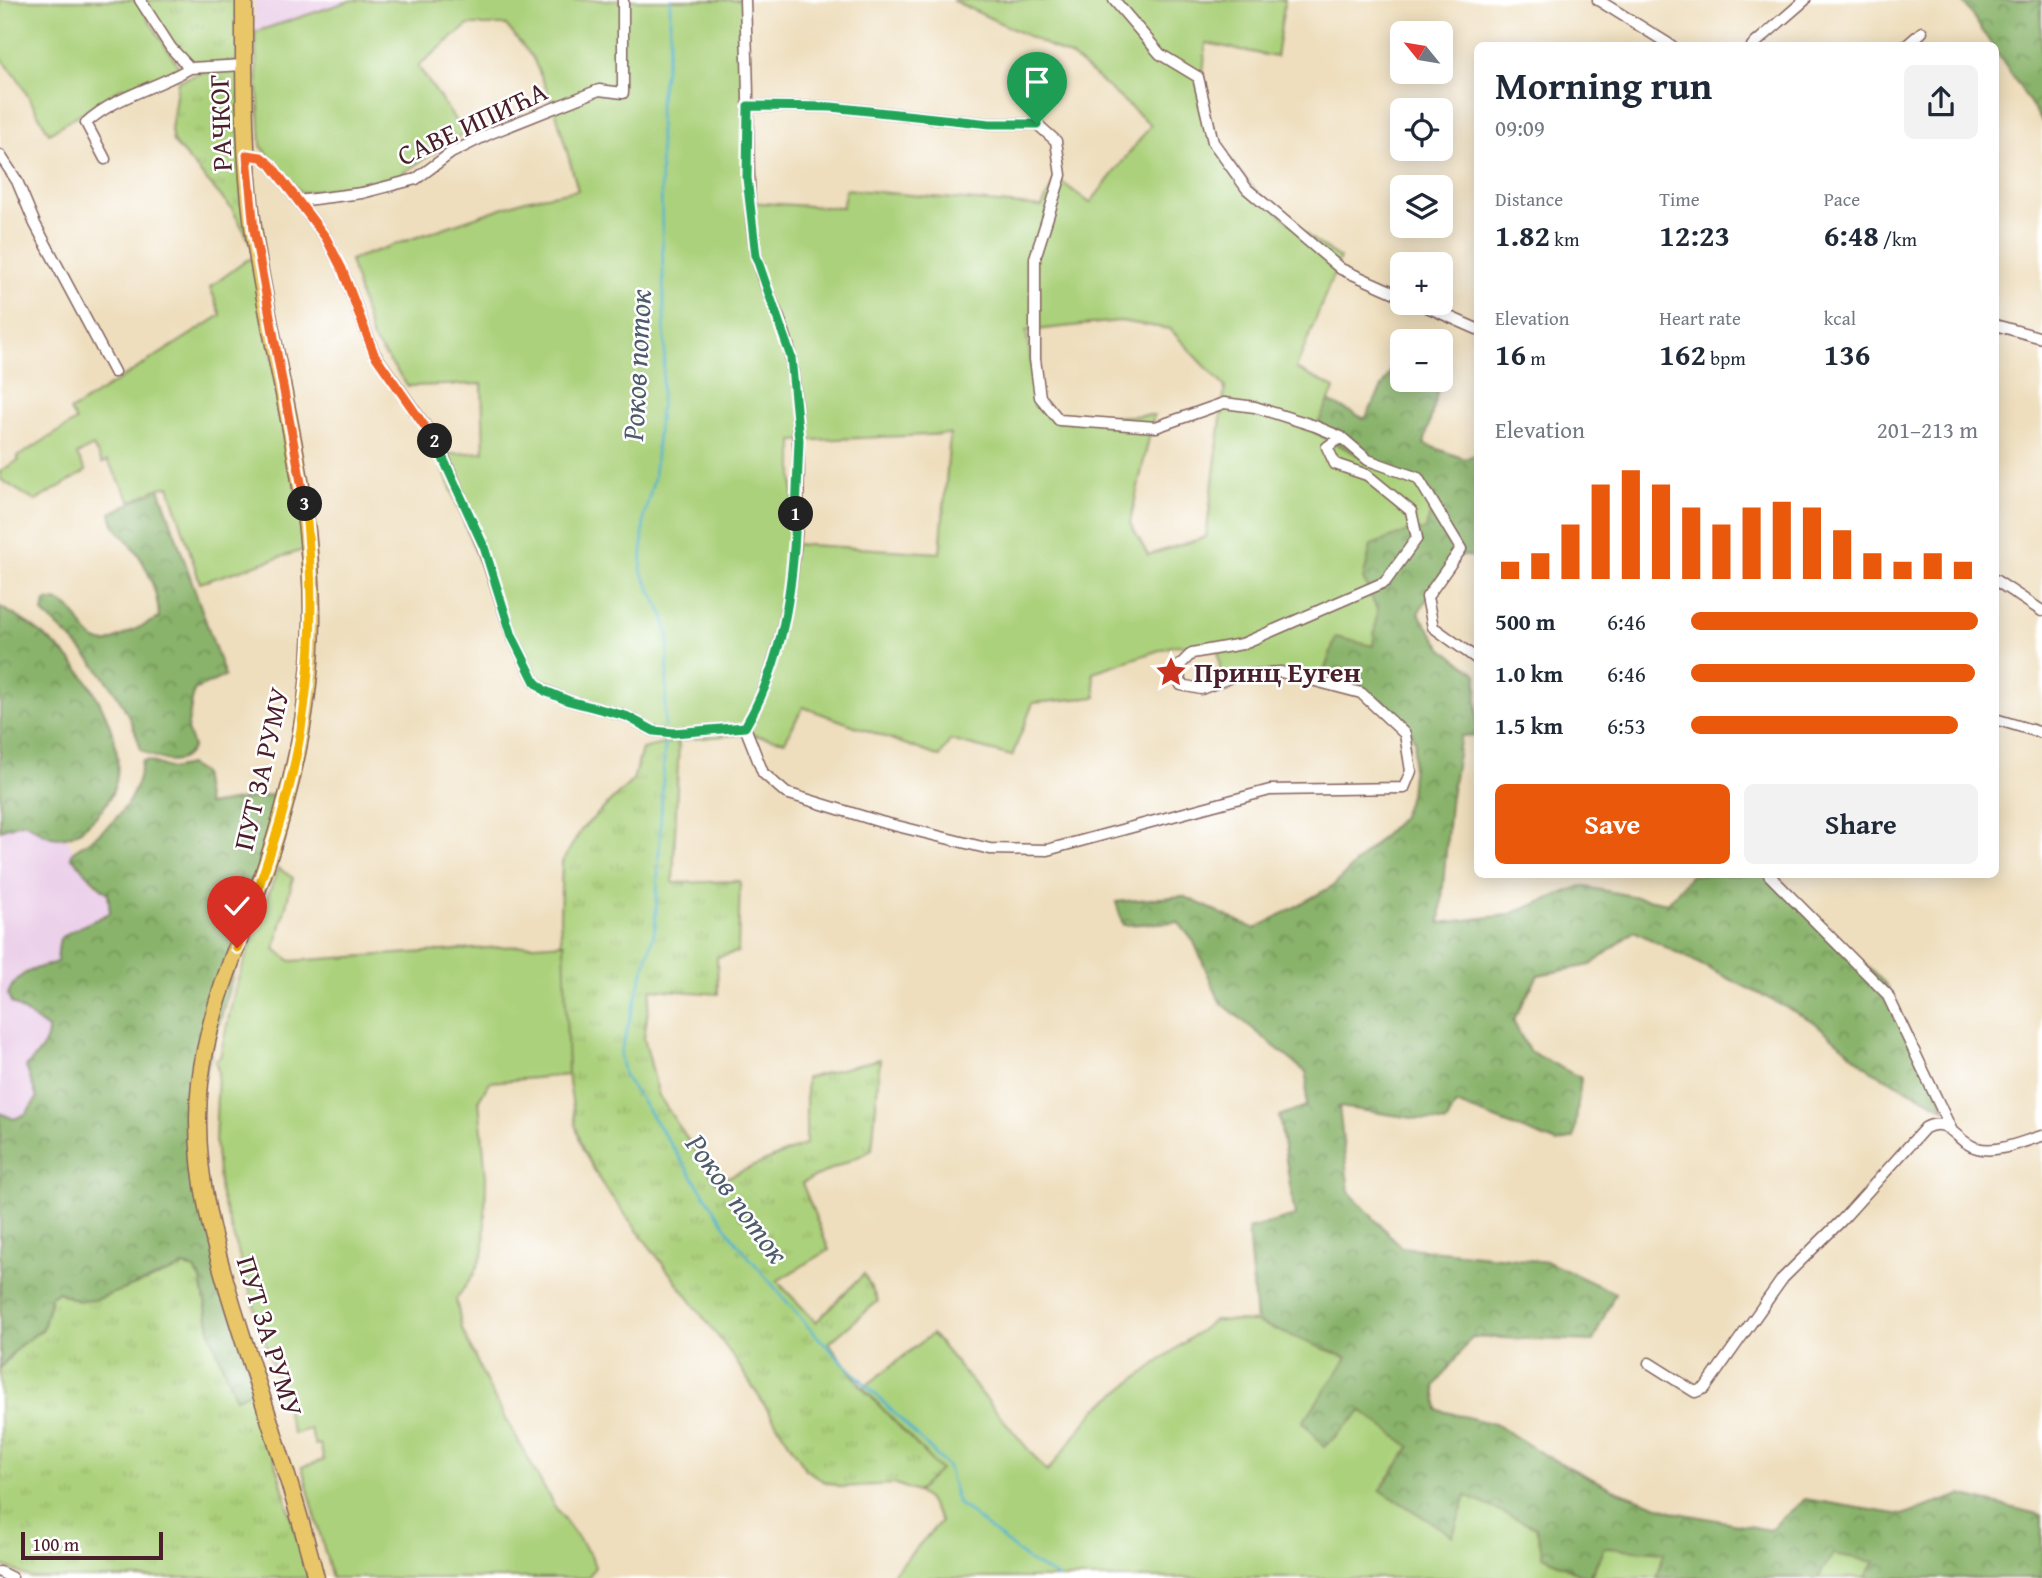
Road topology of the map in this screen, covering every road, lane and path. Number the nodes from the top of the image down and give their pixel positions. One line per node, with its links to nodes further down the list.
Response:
1 (140, 0): 13 (street)
2 (244, 0): 12 (main road, РАЧКОГ)
3 (623, 0): 18 (street, САВЕ ИПИЋА)
4 (746, 0): 14 (street)
5 (1114, 0): 20 (street)
6 (1598, 0): 9 (street)
7 (1805, 0): 10 (street)
8 (1922, 32): 11 (street)
9 (1666, 42)
10 (1757, 42)
11 (1911, 42)
12 (244, 65): 13 (street); 16 (main road, РАЧКОГ)
13 (190, 68): 17 (street)
14 (748, 106): 26 (street); 31 (street)
15 (0, 155): 25 (street)
16 (247, 155): 18 (street); 19 (main road, РАЧКОГ)
17 (105, 159)
18 (298, 201): 31 (street)
19 (256, 243): 39 (main road, ПУТ ЗА РУМУ)
20 (1390, 291)
21 (1446, 315): 23 (street)
22 (1999, 326): 24 (street)
23 (1474, 327)
24 (2042, 338)
25 (114, 372)
26 (1341, 437): 29 (street); 31 (street)
27 (1999, 584): 28 (street)
28 (2042, 611)
29 (1474, 657)
30 (1999, 720): 32 (street)
31 (745, 727)
32 (2042, 733)
33 (1772, 878): 34 (street)
34 (1951, 1129): 35 (street); 36 (street)
35 (2042, 1136)
36 (1649, 1363)
37 (0, 1572): 38 (street)
38 (12, 1578)
39 (316, 1578)

